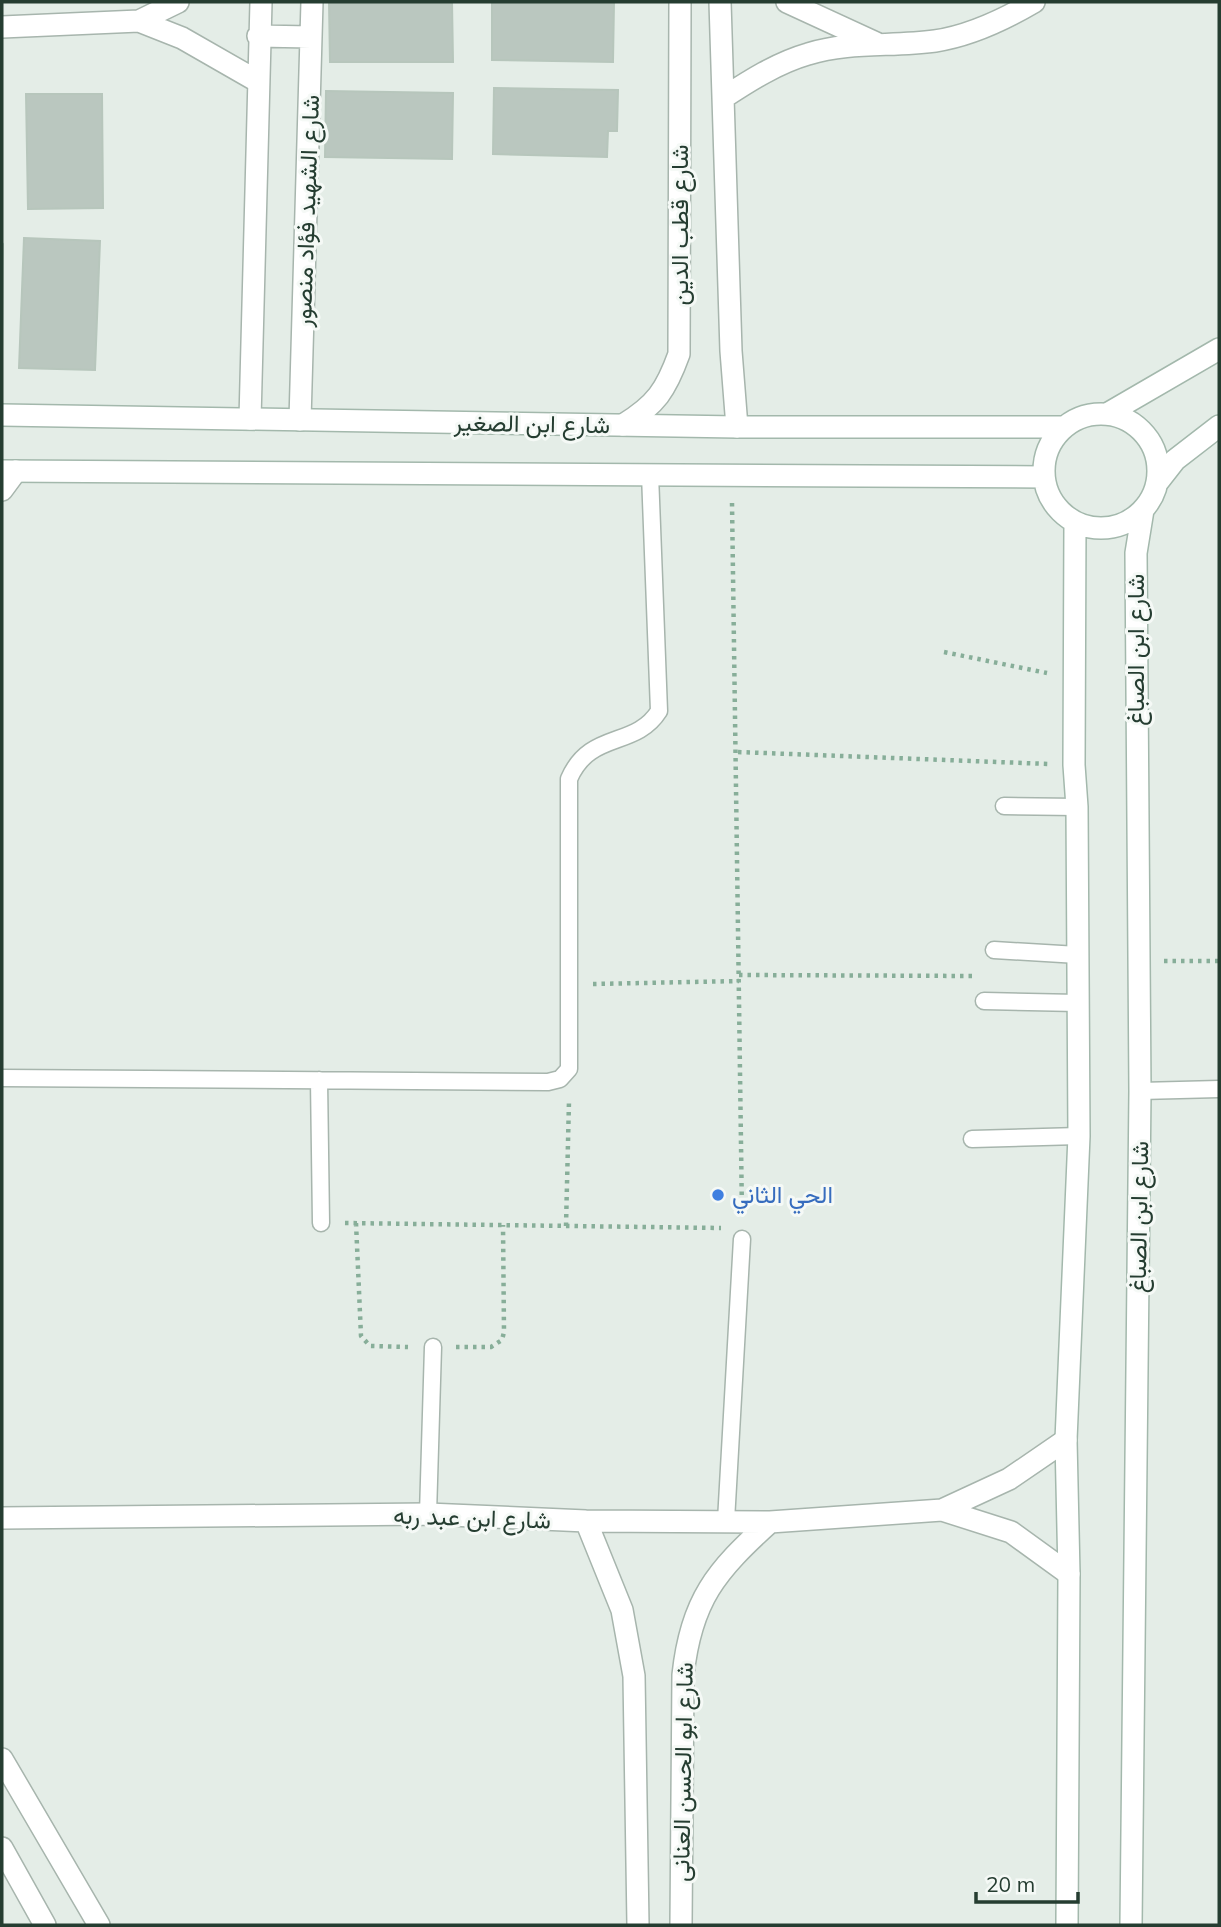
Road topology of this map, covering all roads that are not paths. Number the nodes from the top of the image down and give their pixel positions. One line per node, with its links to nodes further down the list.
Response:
1 (178, 2): 8 (street)
2 (261, 2): 10 (street)
3 (312, 2): 11 (street, شارع الشهيد فؤاد منصور)
4 (680, 2): 20 (street, شارع قطب الدين)
5 (720, 2): 14 (street, شارع قطب الدين)
6 (787, 2): 12 (street)
7 (1034, 2): 12 (street)
8 (139, 21): 9 (street); 13 (street)
9 (2, 26)
10 (258, 36): 11 (street); 13 (street)
11 (312, 37): 19 (street, شارع الشهيد فؤاد منصور)
12 (876, 43): 14 (street)
13 (257, 81): 18 (street)
14 (723, 98): 22 (street, شارع قطب الدين)
15 (1219, 349): 16 (street)
16 (1107, 414): 23 (street); 27 (street)
17 (2, 415): 18 (street, شارع ابن الصغير)
18 (250, 419): 19 (street, شارع ابن الصغير)
19 (300, 420): 20 (street, شارع ابن الصغير)
20 (623, 425): 22 (street, شارع ابن الصغير)
21 (1219, 426): 27 (street)
22 (737, 427): 23 (street, شارع ابن الصغير)
23 (1063, 427): 26 (street)
24 (9, 471): 25 (street, شارع ابن الصغير); 28 (street)
25 (650, 474): 26 (street, شارع ابن الصغير); 38 (lane)
26 (1043, 477): 30 (street)
27 (1157, 484): 29 (street)
28 (2, 490)
29 (1143, 510): 30 (street); 40 (street, شارع ابن الصباغ)
30 (1075, 522): 32 (street)
31 (1004, 806): 32 (lane)
32 (1077, 807): 34 (street)
33 (994, 950): 34 (lane)
34 (1078, 955): 36 (street)
35 (985, 1001): 36 (lane)
36 (1078, 1003): 41 (street)
37 (2, 1078): 38 (lane)
38 (320, 1080): 43 (lane)
39 (1219, 1089): 40 (lane)
40 (1140, 1091): 61 (street, شارع ابن الصباغ)
41 (1079, 1136): 42 (lane); 46 (street)
42 (972, 1139)
43 (321, 1223)
44 (743, 1234): 51 (lane)
45 (433, 1347): 48 (lane)
46 (1066, 1440): 47 (street, شارع ابن عبد ربه); 53 (street)
47 (942, 1510): 52 (street, شارع ابن عبد ربه); 53 (street, شارع ابن عبد ربه)
48 (428, 1514): 49 (street, شارع ابن عبد ربه); 50 (street, شارع ابن عبد ربه)
49 (2, 1518)
50 (586, 1521): 51 (street, شارع ابن عبد ربه); 58 (street, شارع ابو الحسن العنانى)
51 (726, 1521): 52 (street, شارع ابن عبد ربه)
52 (770, 1522): 59 (street, شارع ابو الحسن العنانى)
53 (1069, 1574): 60 (street)
54 (2, 1759): 57 (street)
55 (2, 1848): 56 (street)
56 (45, 1925)
57 (99, 1925)
58 (638, 1925)
59 (681, 1925)
60 (1068, 1925)
61 (1131, 1925)

